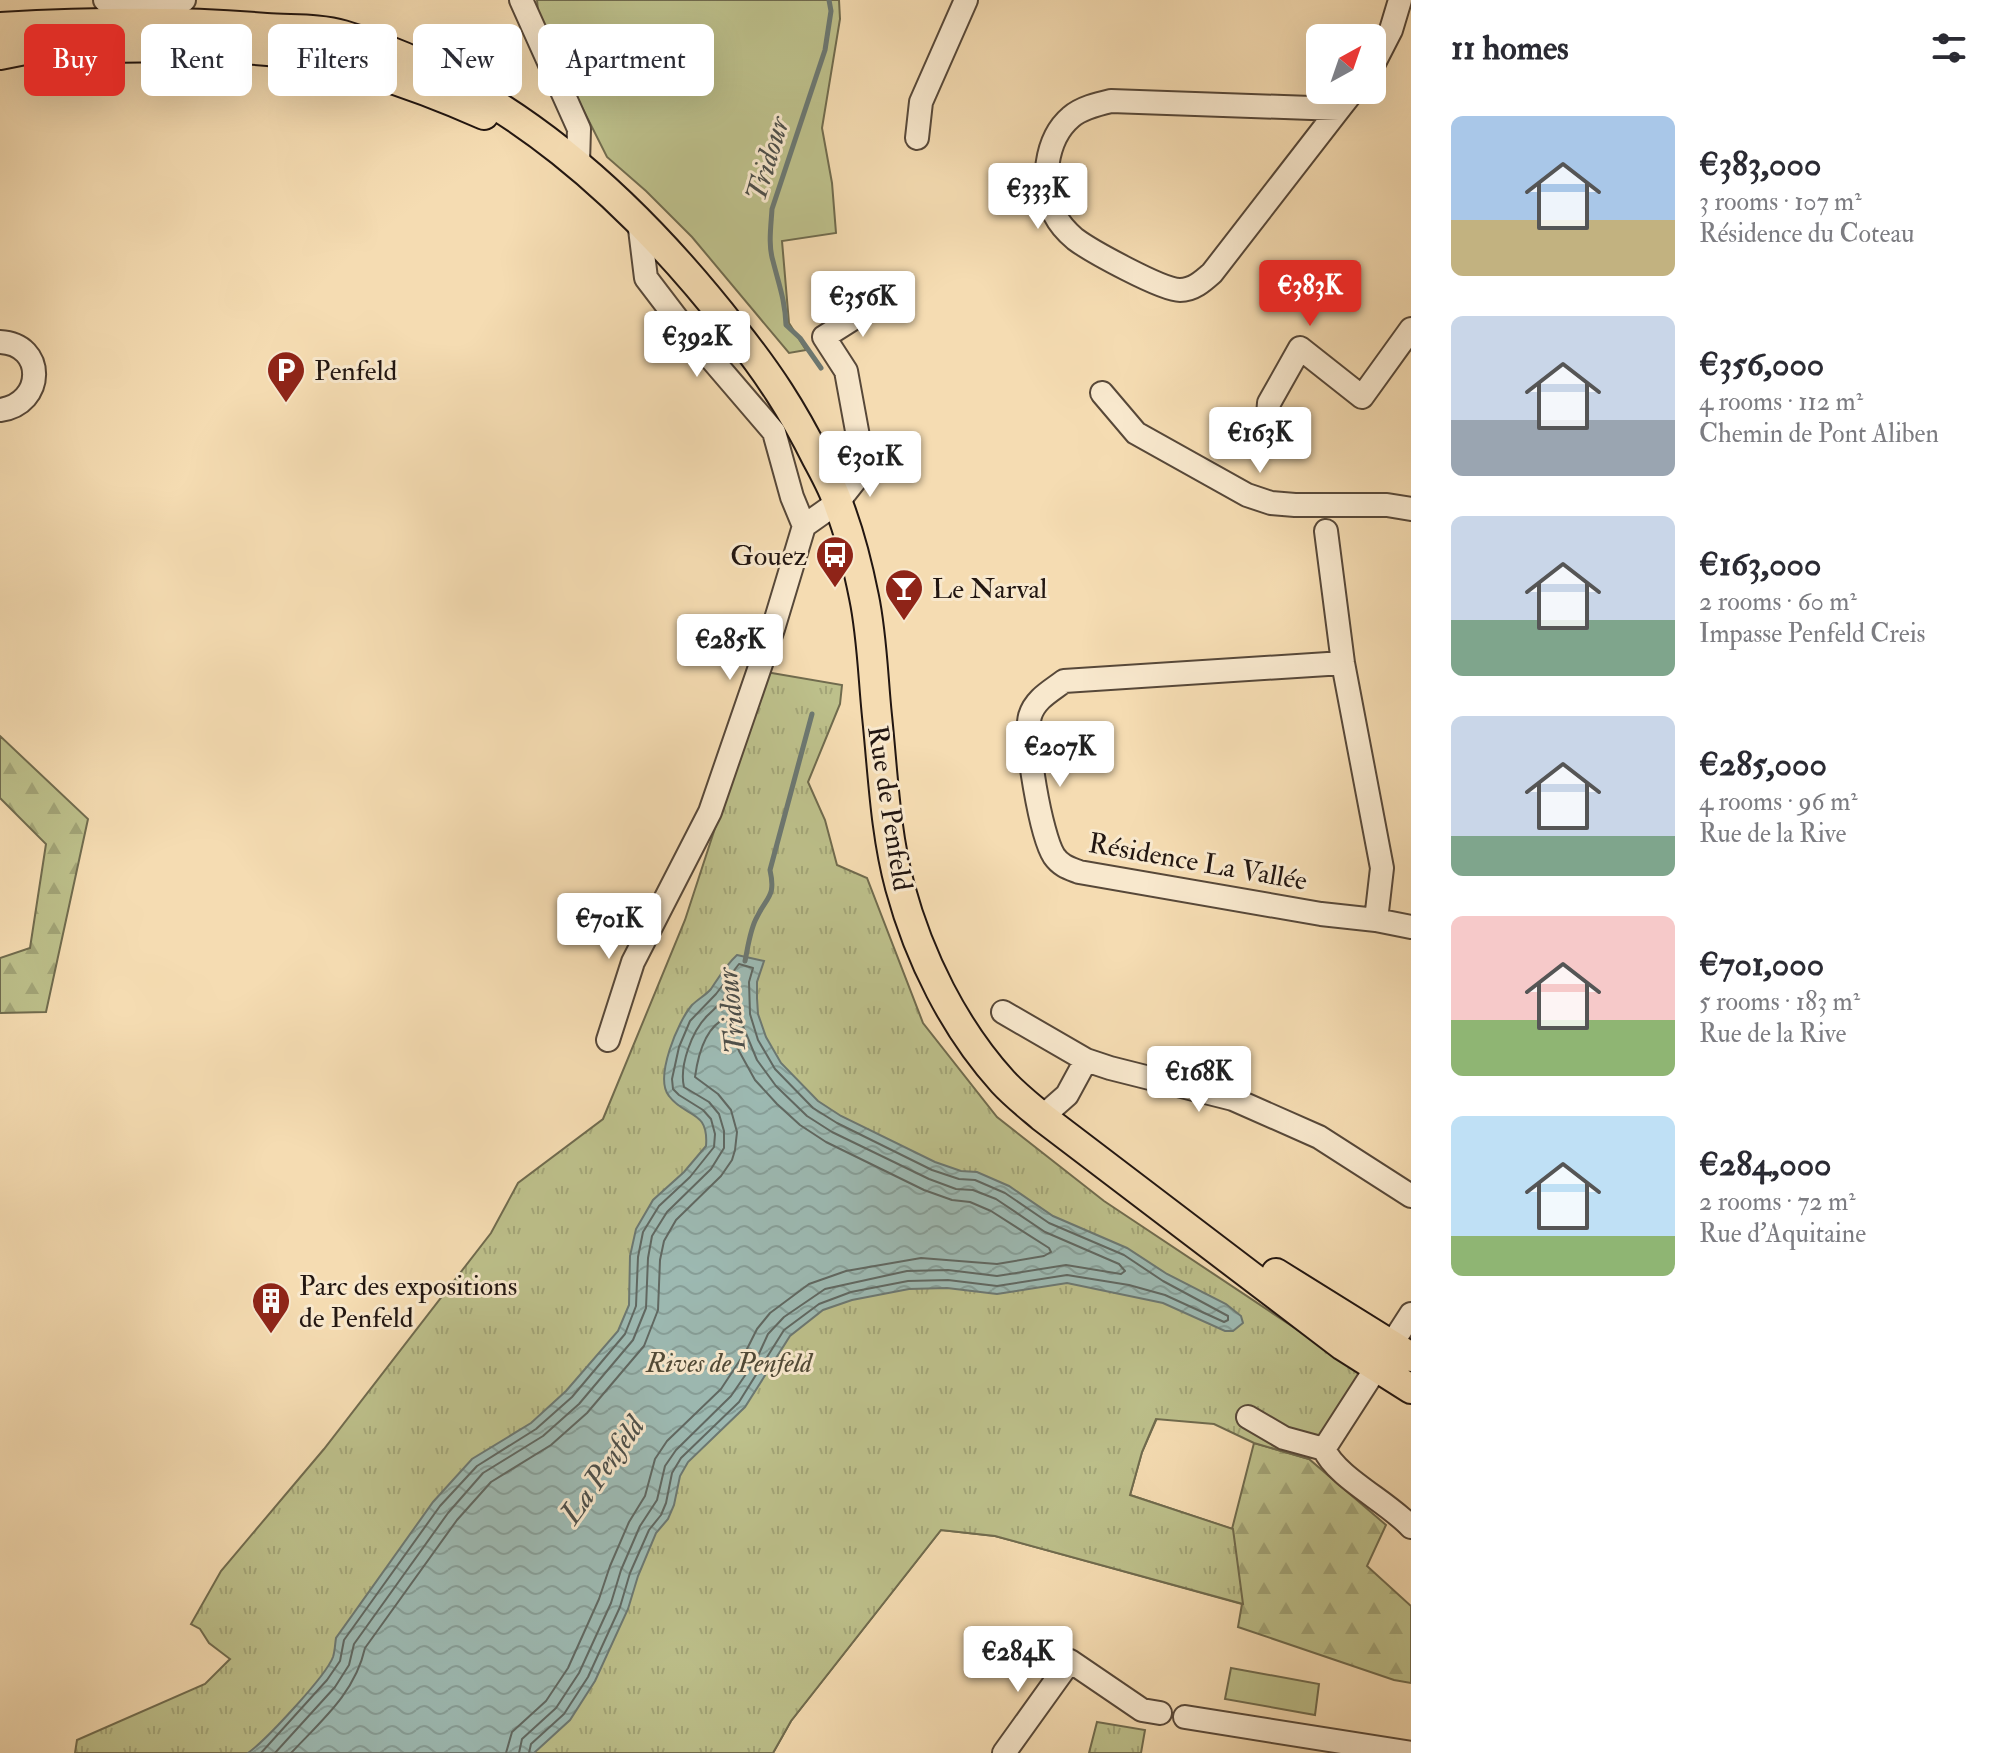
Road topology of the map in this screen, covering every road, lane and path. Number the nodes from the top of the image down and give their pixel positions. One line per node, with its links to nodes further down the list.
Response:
1 (105, 0): 2 (street)
2 (160, 0): 3 (street)
3 (184, 0)
4 (521, 0): 14 (street)
5 (966, 0): 12 (street)
6 (1400, 0): 8 (street)
7 (0, 27): 13 (main road)
8 (1386, 40)
9 (0, 55): 13 (main road)
10 (1343, 104): 11 (street)
11 (1339, 109): 11 (street)
12 (917, 138)
13 (553, 146): 14 (main road, Rue de Penfeld)
14 (578, 163): 15 (main road, Rue de Penfeld)
15 (639, 221): 22 (main road, Rue de Penfeld); 24 (street)
16 (884, 305): 22 (street)
17 (1411, 329): 21 (street)
18 (0, 342): 20 (street)
19 (1102, 393): 23 (street)
20 (0, 410)
21 (1268, 415)
22 (838, 502): 24 (street); 32 (main road, Rue de Penfeld)
23 (1411, 509)
24 (804, 526): 30 (street)
25 (1326, 531): 26 (street)
26 (1343, 663): 27 (street); 27 (street, Résidence La Vallée)
27 (1376, 920): 28 (street, Résidence La Vallée)
28 (1411, 927)
29 (1003, 1012): 31 (street)
30 (608, 1040)
31 (1086, 1060): 32 (street); 33 (street)
32 (1042, 1117): 35 (main road, Rue de Penfeld)
33 (1411, 1196)
34 (1411, 1314): 35 (street)
35 (1392, 1356): 36 (main road, Rue de Penfeld); 38 (street)
36 (1411, 1389)
37 (1248, 1417): 38 (street)
38 (1324, 1449): 39 (street)
39 (1411, 1527)
40 (1160, 1713): 42 (street)
41 (1185, 1717): 43 (street)
42 (1004, 1753)
43 (1411, 1753)

